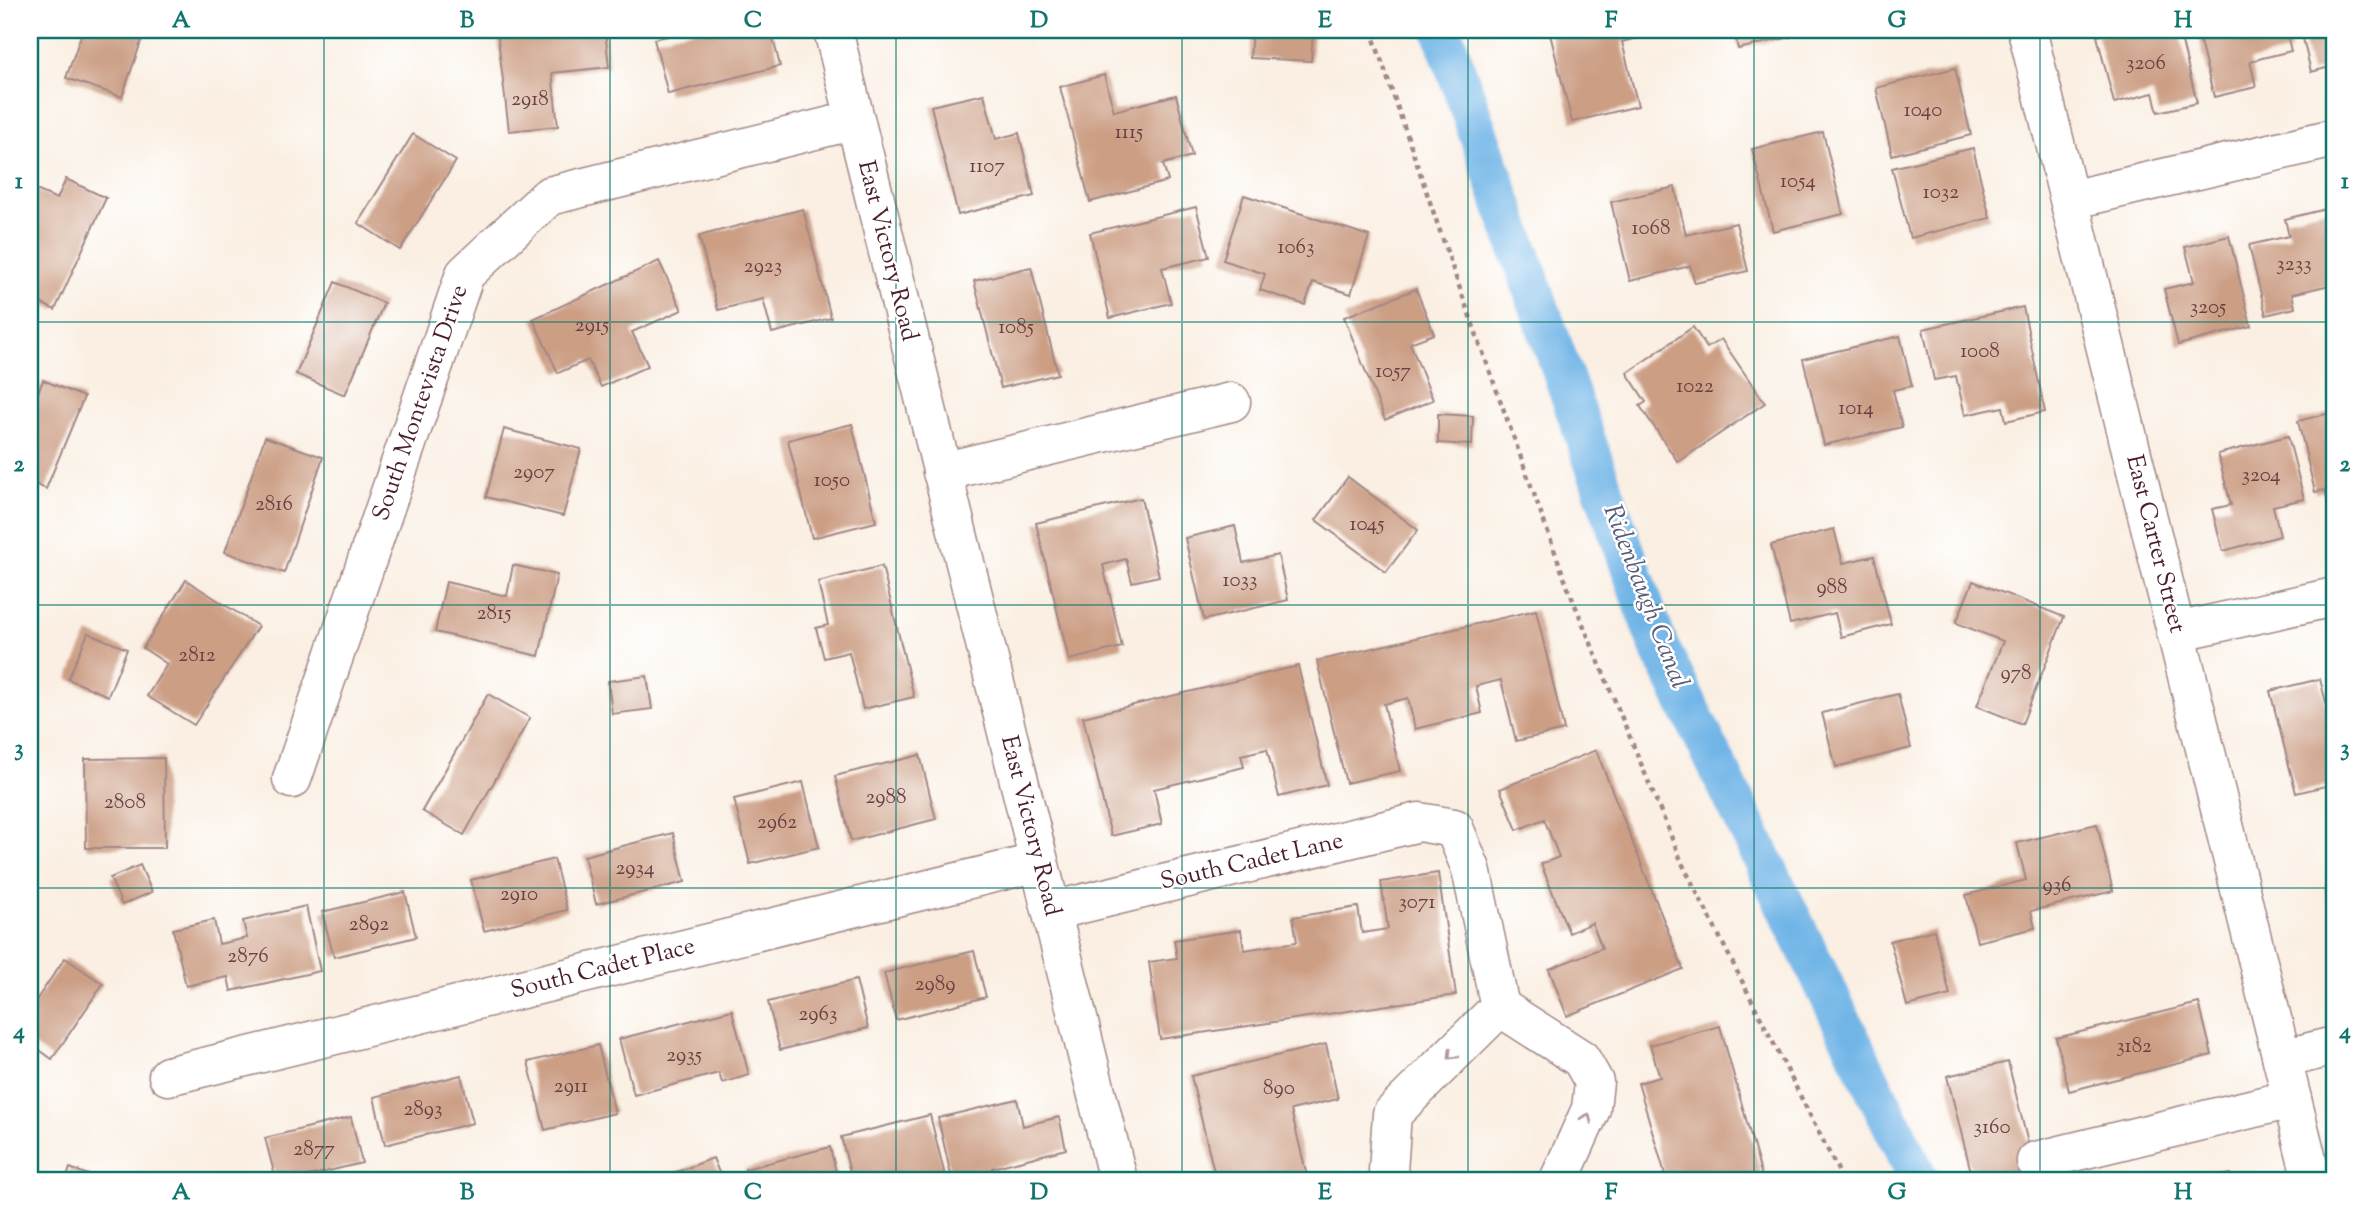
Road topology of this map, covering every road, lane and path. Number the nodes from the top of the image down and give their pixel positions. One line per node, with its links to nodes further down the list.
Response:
1 (832, 30): 4 (street, East Victory Road)
2 (1371, 30): 23 (path)
3 (2027, 30): 6 (street, East Carter Street)
4 (855, 120): 8 (street, East Victory Road); 11 (street, South Montevista Drive)
5 (2334, 138): 6 (street)
6 (2070, 200): 10 (street, East Carter Street)
7 (1231, 402): 8 (street)
8 (942, 472): 12 (street, East Victory Road)
9 (2334, 597): 10 (street)
10 (2176, 632): 16 (street, East Carter Street)
11 (292, 779)
12 (1039, 862): 13 (street, East Victory Road); 17 (street, South Cadet Place)
13 (1052, 911): 14 (street, South Cadet Lane); 20 (street, East Victory Road)
14 (1500, 1007): 21 (street, one-way to 21); 22 (street, one-way to 14)
15 (2334, 1046): 16 (street)
16 (2282, 1059): 18 (street, East Carter Street)
17 (168, 1076)
18 (2292, 1099): 19 (street); 24 (street, East Carter Street)
19 (2036, 1161)
20 (1118, 1180)
21 (1391, 1180)
22 (1559, 1180)
23 (1843, 1180)
24 (2312, 1180)

